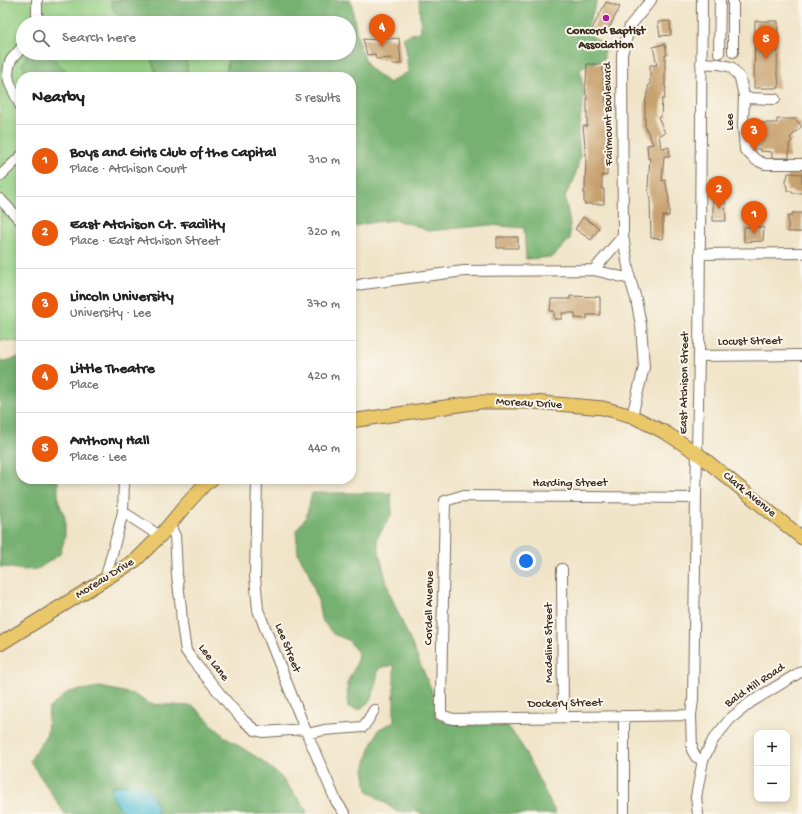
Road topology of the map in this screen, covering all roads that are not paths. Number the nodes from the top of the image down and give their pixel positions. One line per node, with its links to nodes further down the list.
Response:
1 (37, 0): 6 (street)
2 (651, 0): 21 (street, Fairmount Boulevard)
3 (702, 0): 8 (street, East Atchison Street)
4 (720, 0): 7 (street)
5 (733, 0): 9 (street)
6 (37, 16)
7 (719, 34): 8 (street); 10 (street)
8 (702, 35): 12 (street, East Atchison Street)
9 (733, 52)
10 (719, 53)
11 (16, 54): 13 (street)
12 (701, 63): 14 (street, Lee); 23 (street, East Atchison Street)
13 (16, 97)
14 (744, 98): 15 (street); 17 (street, Lee)
15 (775, 99)
16 (16, 161): 18 (street)
17 (802, 164)
18 (0, 176)
19 (0, 199): 20 (street)
20 (16, 216)
21 (623, 236): 24 (street); 25 (street, Fairmount Boulevard)
22 (802, 253): 23 (street)
23 (700, 254): 28 (street, East Atchison Street)
24 (594, 270): 25 (street); 26 (street)
25 (630, 279): 29 (street, Fairmount Boulevard)
26 (356, 286)
27 (802, 355): 28 (street, Locust Street)
28 (699, 356): 31 (street, East Atchison Street)
29 (632, 416): 30 (main road, Moreau Drive); 31 (main road, Moreau Drive)
30 (356, 420)
31 (697, 453): 35 (street, East Atchison Street); 40 (main road, Clark Avenue)
32 (124, 484): 37 (street)
33 (206, 484): 38 (main road, Moreau Drive)
34 (257, 484): 50 (street, Lee Street)
35 (696, 498): 36 (street, Harding Street); 47 (street, East Atchison Street)
36 (445, 501): 46 (street, Cordell Avenue)
37 (123, 512): 39 (street); 42 (street)
38 (169, 524): 39 (main road, Moreau Drive); 50 (street, Lee Lane)
39 (160, 536): 42 (main road, Moreau Drive)
40 (802, 538)
41 (562, 569): 49 (street, Madeline Street)
42 (105, 580): 43 (main road, Moreau Drive)
43 (0, 644)
44 (802, 671): 51 (street, Bald Hill Road)
45 (374, 710): 50 (street, Lee Lane)
46 (441, 715): 49 (street, Dockery Street)
47 (691, 715): 48 (street, Dockery Street); 51 (street, East Atchison Street)
48 (624, 716): 49 (street, Dockery Street); 53 (street)
49 (563, 717)
50 (306, 732): 52 (street, Lee Street)
51 (703, 760): 54 (street, Bald Hill Road)
52 (345, 814)
53 (624, 814)
54 (698, 814)

